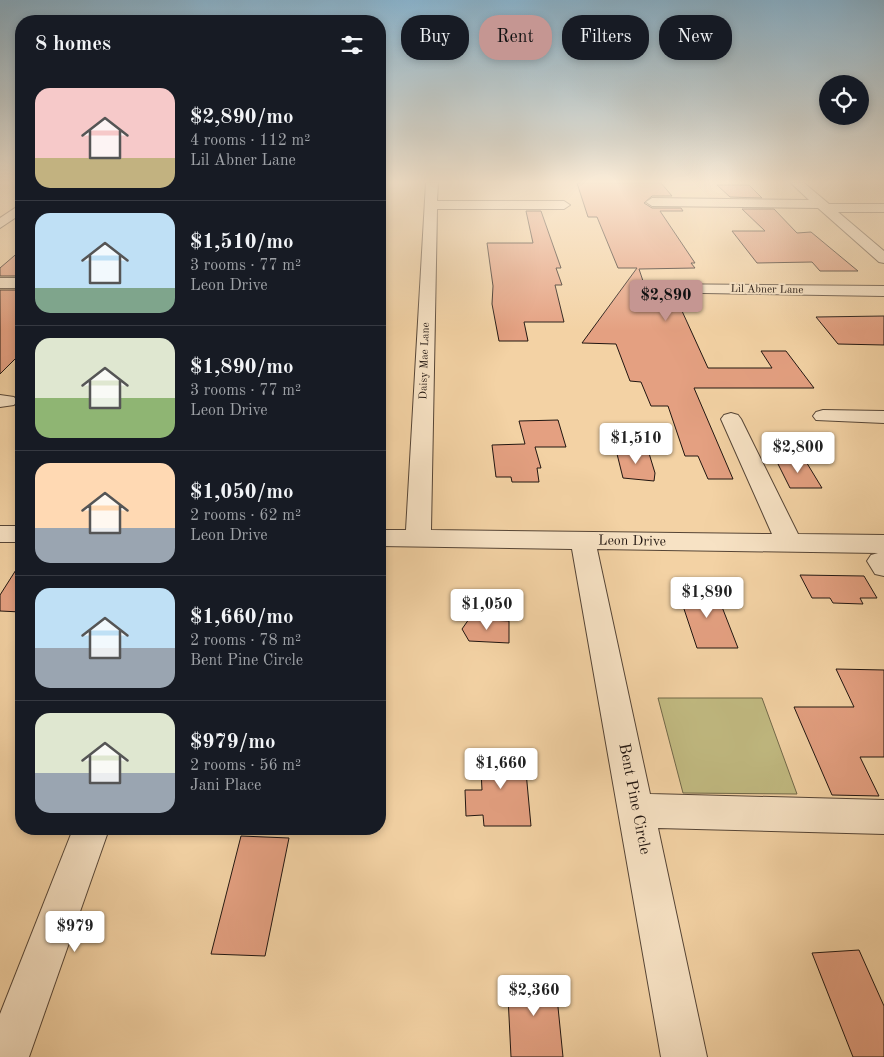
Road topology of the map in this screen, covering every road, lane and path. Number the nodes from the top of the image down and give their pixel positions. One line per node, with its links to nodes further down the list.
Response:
1 (430, 232): 14 (street, Daisy Mae Lane)
2 (853, 232): 3 (street)
3 (884, 259)
4 (15, 283): 5 (street)
5 (0, 284)
6 (650, 289): 7 (street, Lil Abner Lane)
7 (884, 291)
8 (823, 416): 9 (street)
9 (884, 416)
10 (731, 419): 16 (street)
11 (0, 534): 12 (street)
12 (15, 534)
13 (386, 538): 14 (street, Leon Drive)
14 (418, 539): 15 (street, Leon Drive)
15 (583, 541): 16 (street, Leon Drive); 18 (street, Bent Pine Circle)
16 (789, 543): 17 (street, Leon Drive)
17 (879, 553)
18 (637, 811): 19 (street); 22 (street, Bent Pine Circle)
19 (884, 817)
20 (89, 835): 21 (street)
21 (6, 1057)
22 (684, 1057)

